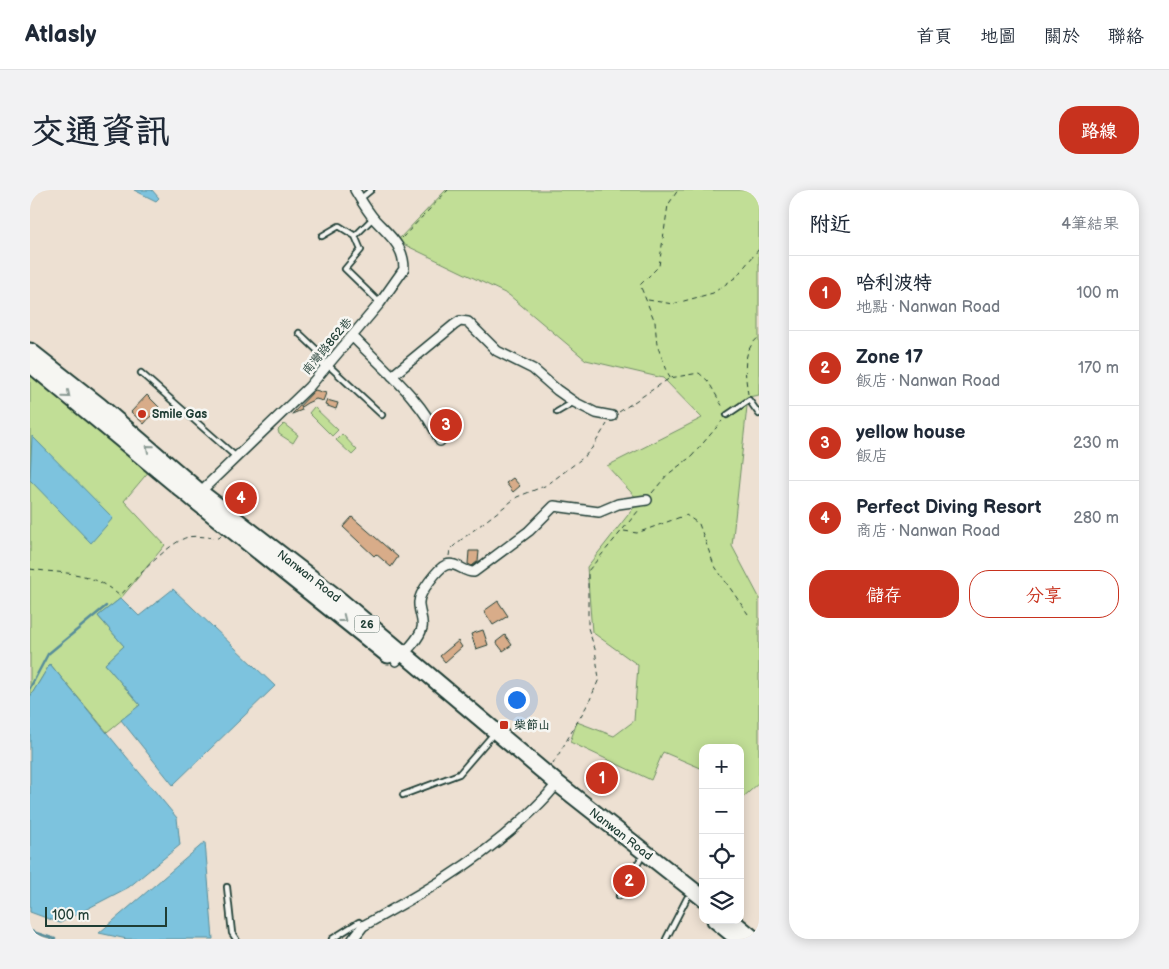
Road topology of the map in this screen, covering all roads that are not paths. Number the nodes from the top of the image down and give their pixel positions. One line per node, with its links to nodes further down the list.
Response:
1 (354, 190): 3 (street, 南灣路862巷)
2 (371, 190): 3 (lane)
3 (360, 199): 4 (street, 南灣路862巷)
4 (373, 218): 6 (lane); 7 (street, 南灣路862巷)
5 (322, 236): 6 (lane)
6 (355, 236): 7 (lane)
7 (380, 303): 9 (street, 南灣路862巷)
8 (299, 333): 12 (lane)
9 (352, 336): 12 (street, 南灣路862巷); 14 (street)
10 (30, 351): 23 (main road, Nanwan Road / 26, one-way to 10)
11 (30, 364): 23 (main road, Nanwan Road / 26, one-way to 23)
12 (328, 365): 18 (lane); 22 (street, 南灣路862巷)
13 (141, 373): 22 (lane)
14 (392, 376): 15 (street); 21 (street)
15 (574, 402): 16 (lane); 20 (street)
16 (557, 412)
17 (759, 414): 19 (lane)
18 (382, 415)
19 (727, 415)
20 (612, 416)
21 (440, 442)
22 (235, 456): 23 (street, 南灣路862巷)
23 (196, 496): 25 (main road, Nanwan Road / 26, one-way to 25); 25 (main road, Nanwan Road / 26)
24 (647, 500): 25 (street)
25 (399, 658): 26 (main road, Nanwan Road / 26); 27 (main road, Nanwan Road / 26)
26 (490, 738): 27 (main road, Nanwan Road / 26); 28 (lane)
27 (553, 782): 29 (main road, Nanwan Road / 26); 31 (main road, Nanwan Road / 26); 40 (street)
28 (403, 795)
29 (640, 860): 32 (lane); 33 (main road, Nanwan Road / 26)
30 (227, 887): 38 (lane)
31 (699, 895)
32 (619, 896)
33 (687, 898): 34 (main road, Nanwan Road / 26); 41 (lane)
34 (699, 907)
35 (359, 922): 39 (lane)
36 (720, 924): 42 (main road)
37 (736, 924): 43 (main road)
38 (236, 939)
39 (332, 939)
40 (353, 939)
41 (666, 939)
42 (738, 939)
43 (754, 939)

